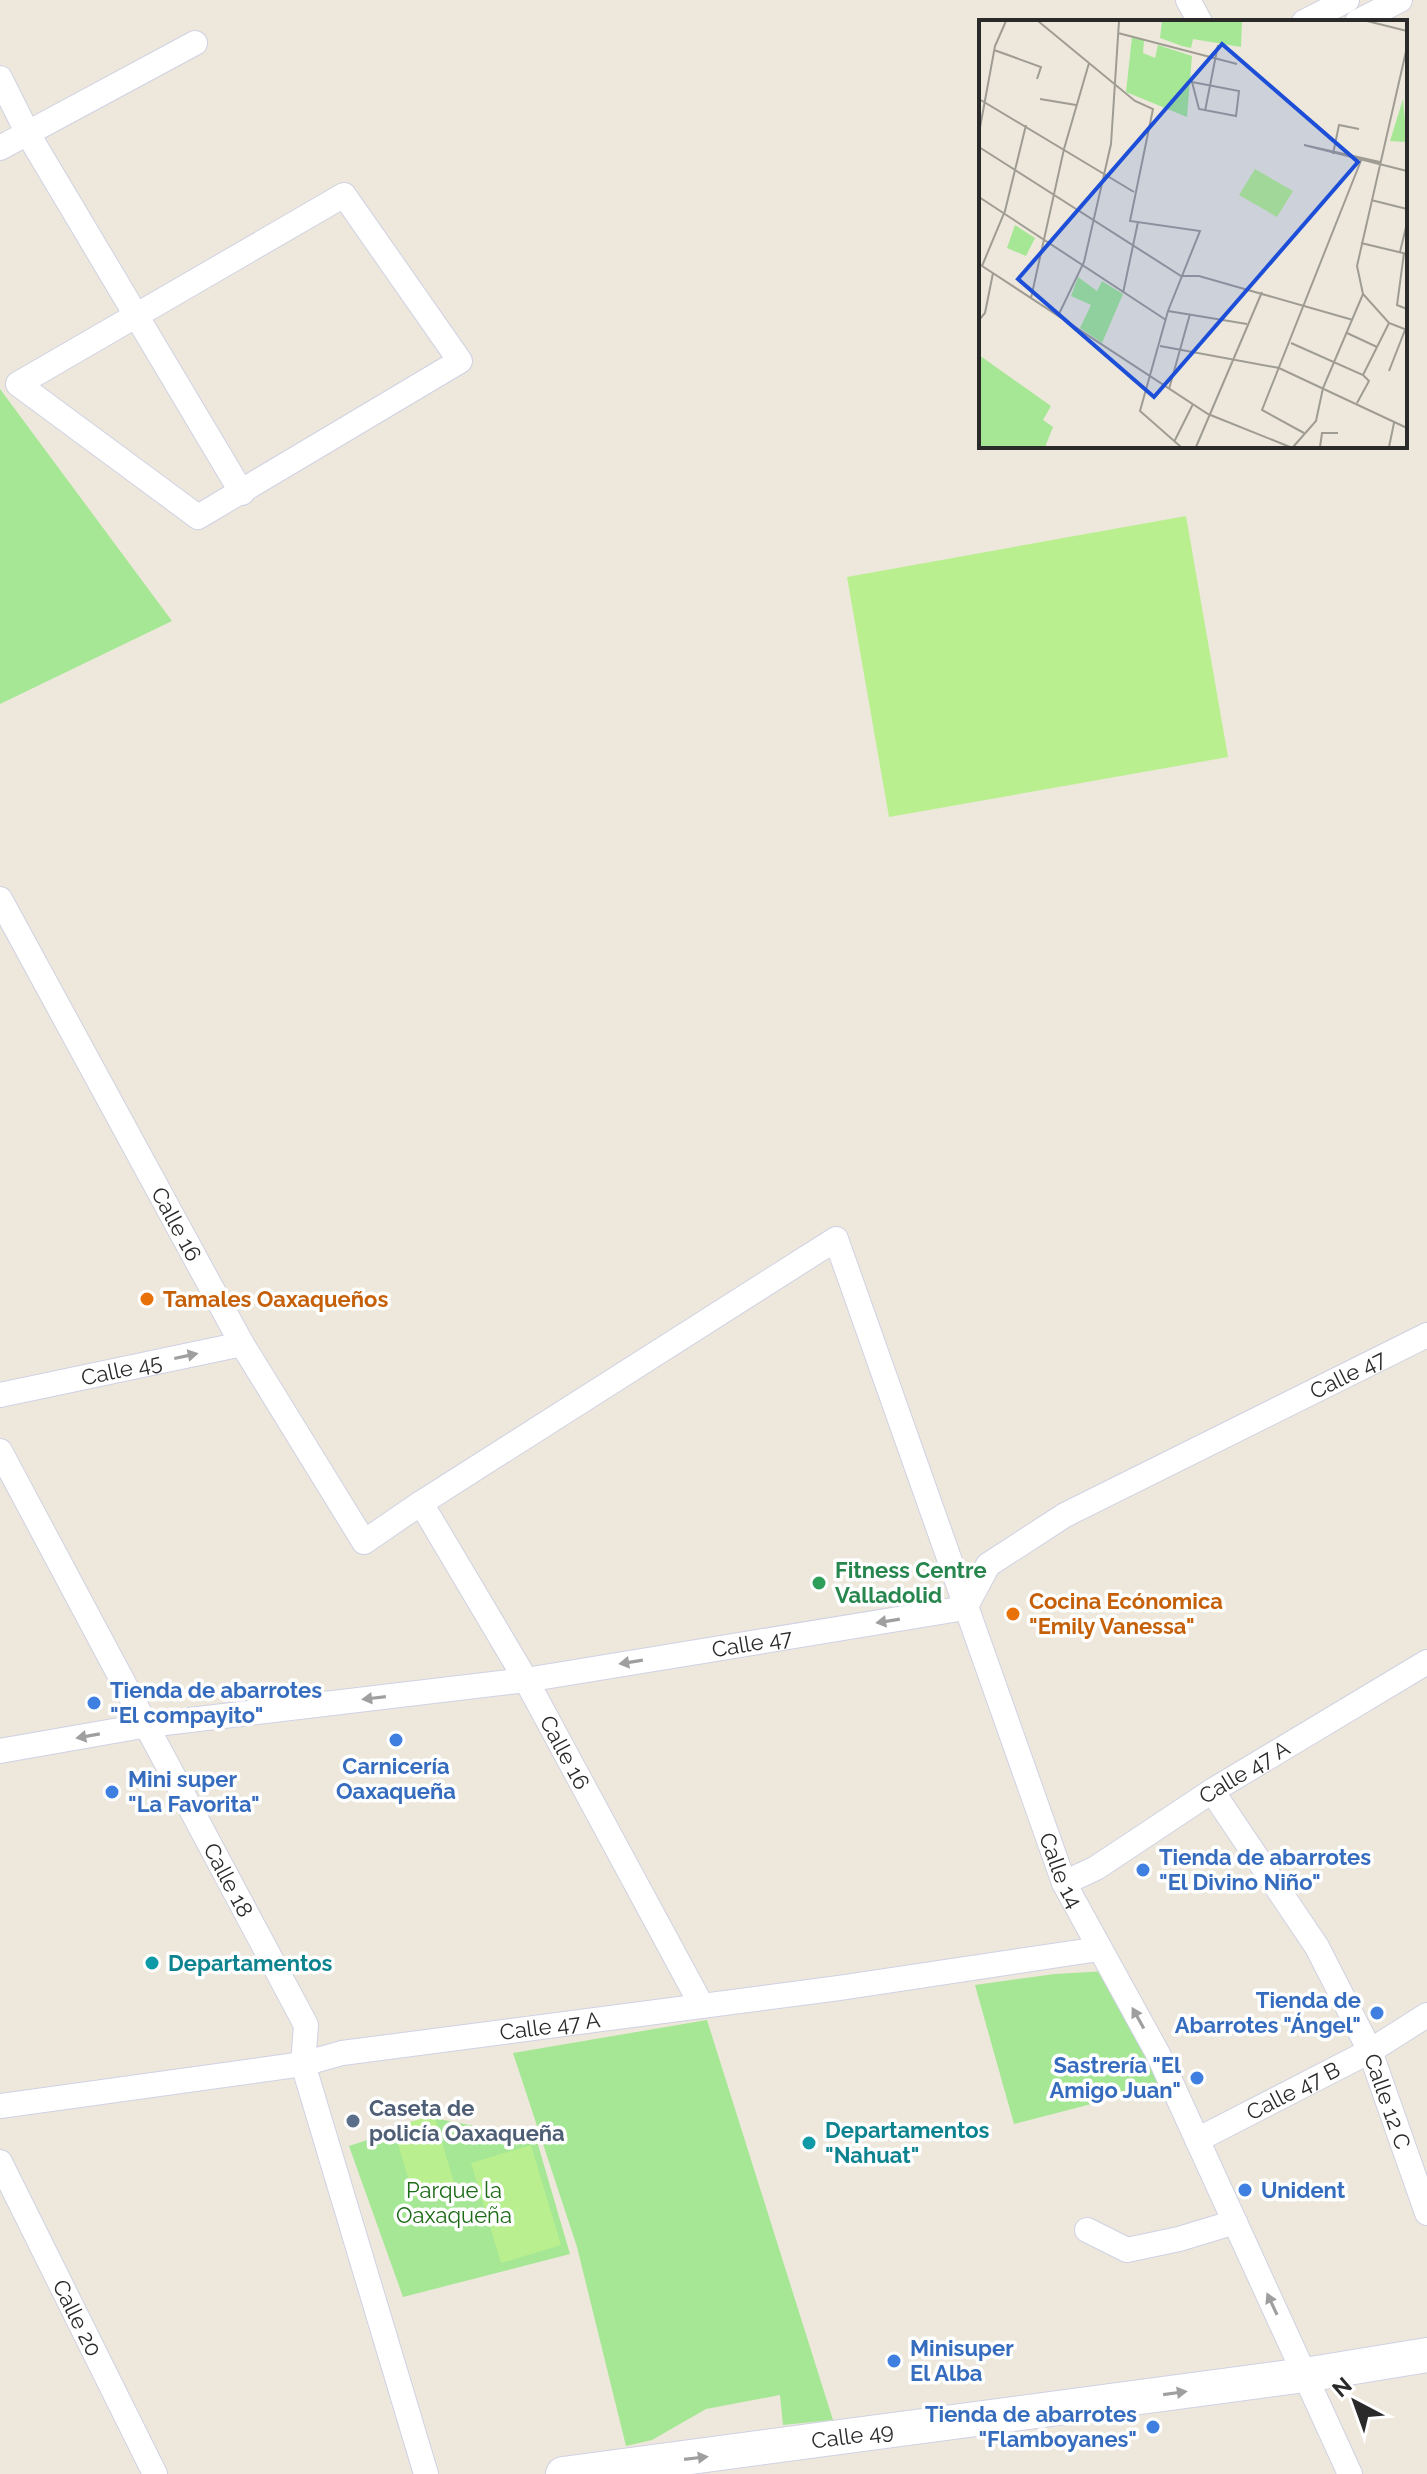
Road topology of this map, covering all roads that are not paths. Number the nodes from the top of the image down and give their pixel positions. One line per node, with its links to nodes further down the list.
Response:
1 (1188, 0): 4 (street)
2 (1347, 0): 5 (street)
3 (1400, 0): 6 (street)
4 (1199, 20)
5 (1308, 20)
6 (1361, 20)
7 (195, 43): 9 (street)
8 (0, 78): 9 (street)
9 (28, 134): 10 (street); 11 (street)
10 (0, 148)
11 (135, 315): 12 (street); 12 (street); 12 (street)
12 (242, 493)
13 (0, 899): 15 (street, Calle 16)
14 (1427, 1335): 19 (street, Calle 47)
15 (242, 1344): 16 (street, Calle 45, one-way to 15); 18 (street, Calle 16)
16 (0, 1395)
17 (0, 1451): 24 (street, Calle 18)
18 (421, 1503): 20 (street, Calle 14); 23 (street, Calle 16)
19 (988, 1565): 20 (street); 21 (street, Calle 47)
20 (957, 1584): 21 (street, Calle 14)
21 (965, 1608): 23 (street, Calle 47, one-way to 23); 27 (street, Calle 14)
22 (1427, 1662): 26 (street, Calle 47 A)
23 (526, 1680): 24 (street, Calle 47, one-way to 24); 29 (street, Calle 16)
24 (148, 1725): 25 (street, Calle 47, one-way to 25); 32 (street, Calle 18)
25 (0, 1751)
26 (1212, 1791): 27 (street, Calle 47 A); 31 (street, Calle 12 C)
27 (1064, 1883): 28 (street, Calle 14)
28 (1099, 1949): 29 (street, Calle 47 A); 34 (street, Calle 14, one-way to 28)
29 (702, 2006): 32 (street, Calle 47 A)
30 (1427, 2015): 31 (street, Calle 47 B)
31 (1370, 2051): 34 (street, Calle 47 B); 36 (street, Calle 12 C)
32 (303, 2064): 33 (street, Calle 47 A); 42 (street, Calle 18)
33 (0, 2106)
34 (1197, 2140): 37 (street, Calle 14)
35 (0, 2162): 41 (street, Calle 20)
36 (1427, 2213)
37 (1235, 2222): 38 (street); 40 (street, Calle 14, one-way to 37)
38 (1087, 2230)
39 (1427, 2355): 40 (street, Calle 49)
40 (1305, 2375): 43 (street, Calle 49, one-way to 40); 44 (street, Calle 14)
41 (155, 2474)
42 (426, 2474)
43 (563, 2474)
44 (1350, 2474)

